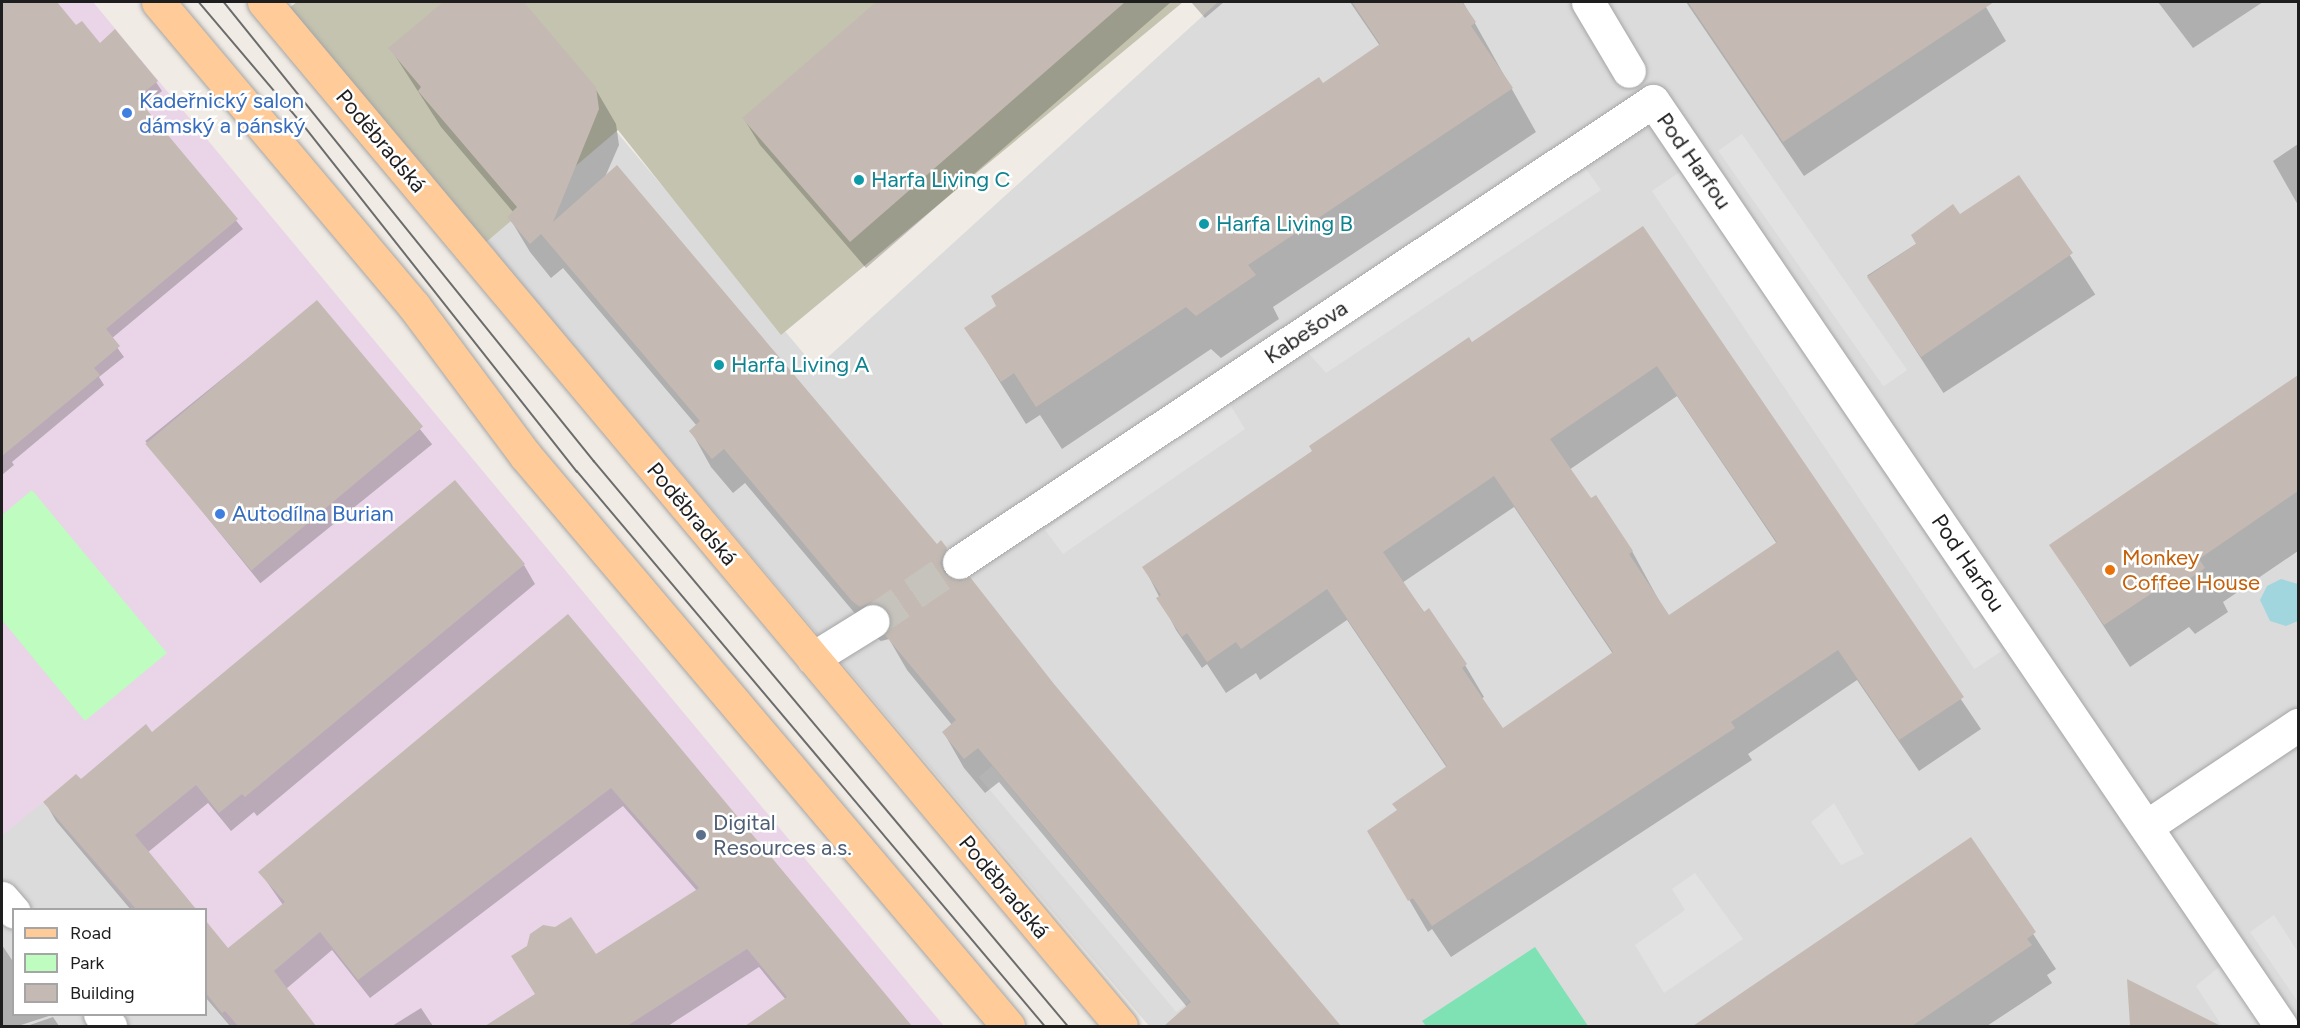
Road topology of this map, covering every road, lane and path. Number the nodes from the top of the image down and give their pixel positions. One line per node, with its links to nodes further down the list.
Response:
1 (158, 2): 13 (main road)
2 (264, 2): 8 (main road, Poděbradská)
3 (1588, 2): 4 (street)
4 (1629, 71)
5 (1653, 101): 6 (street, Kabešova); 10 (street, Pod Harfou)
6 (959, 562)
7 (873, 621): 8 (street)
8 (813, 658): 14 (main road, Poděbradská)
9 (2298, 725): 10 (street)
10 (2147, 826): 15 (street, Pod Harfou)
11 (2, 898): 12 (street)
12 (12, 910)
13 (1008, 1026)
14 (1121, 1026)
15 (2281, 1026)

